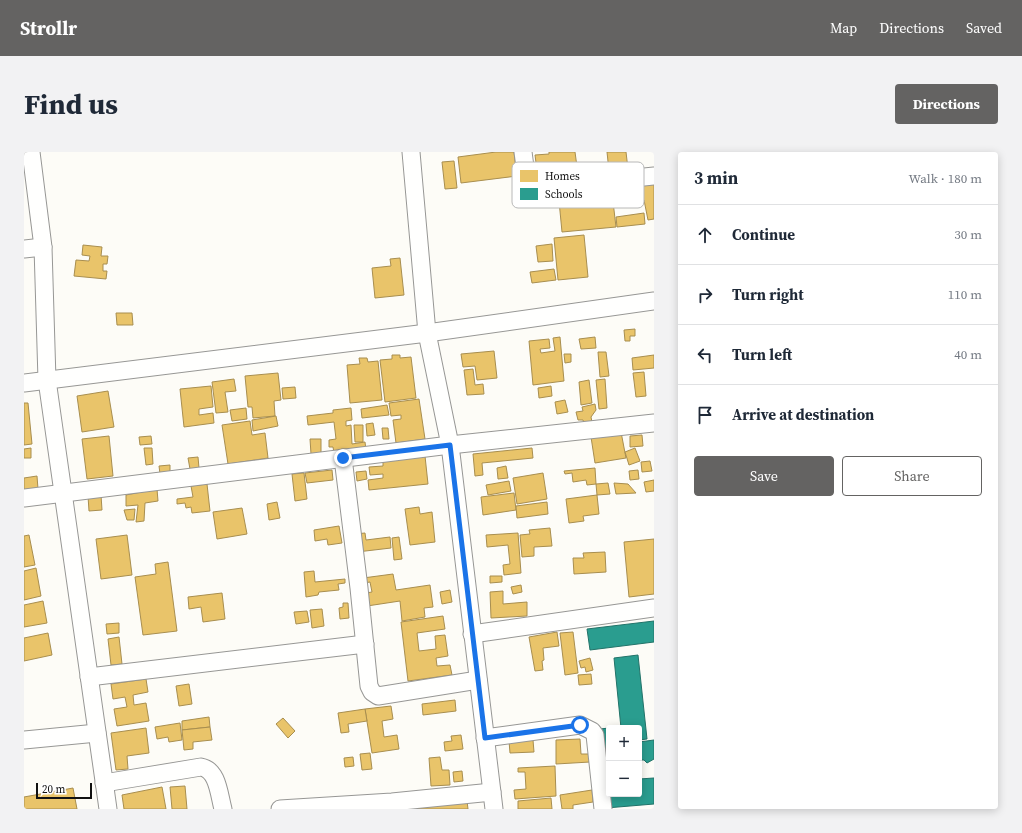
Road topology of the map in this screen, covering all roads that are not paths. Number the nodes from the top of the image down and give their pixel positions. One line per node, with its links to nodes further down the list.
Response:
1 (31, 152): 7 (street)
2 (412, 152): 10 (street)
3 (523, 152): 4 (street)
4 (525, 162)
5 (654, 176): 6 (street)
6 (644, 177)
7 (42, 247): 8 (street); 11 (street)
8 (24, 250)
9 (654, 302): 10 (street)
10 (427, 333): 11 (street); 14 (street)
11 (48, 380): 12 (street); 16 (street)
12 (24, 383)
13 (654, 423): 14 (street)
14 (450, 445): 15 (street); 19 (street)
15 (343, 458): 16 (street); 20 (street)
16 (64, 493): 17 (street); 21 (street)
17 (24, 498)
18 (654, 608): 19 (street)
19 (472, 634): 22 (street)
20 (365, 644): 21 (street); 22 (street)
21 (89, 677): 23 (street)
22 (478, 680): 24 (street)
23 (97, 733): 25 (street); 26 (street)
24 (485, 738): 27 (street); 33 (street)
25 (24, 740)
26 (104, 783): 29 (street); 30 (street)
27 (492, 792): 28 (street); 32 (street)
28 (392, 805): 31 (street)
29 (108, 809)
30 (223, 809)
31 (280, 809)
32 (494, 809)
33 (603, 809)

